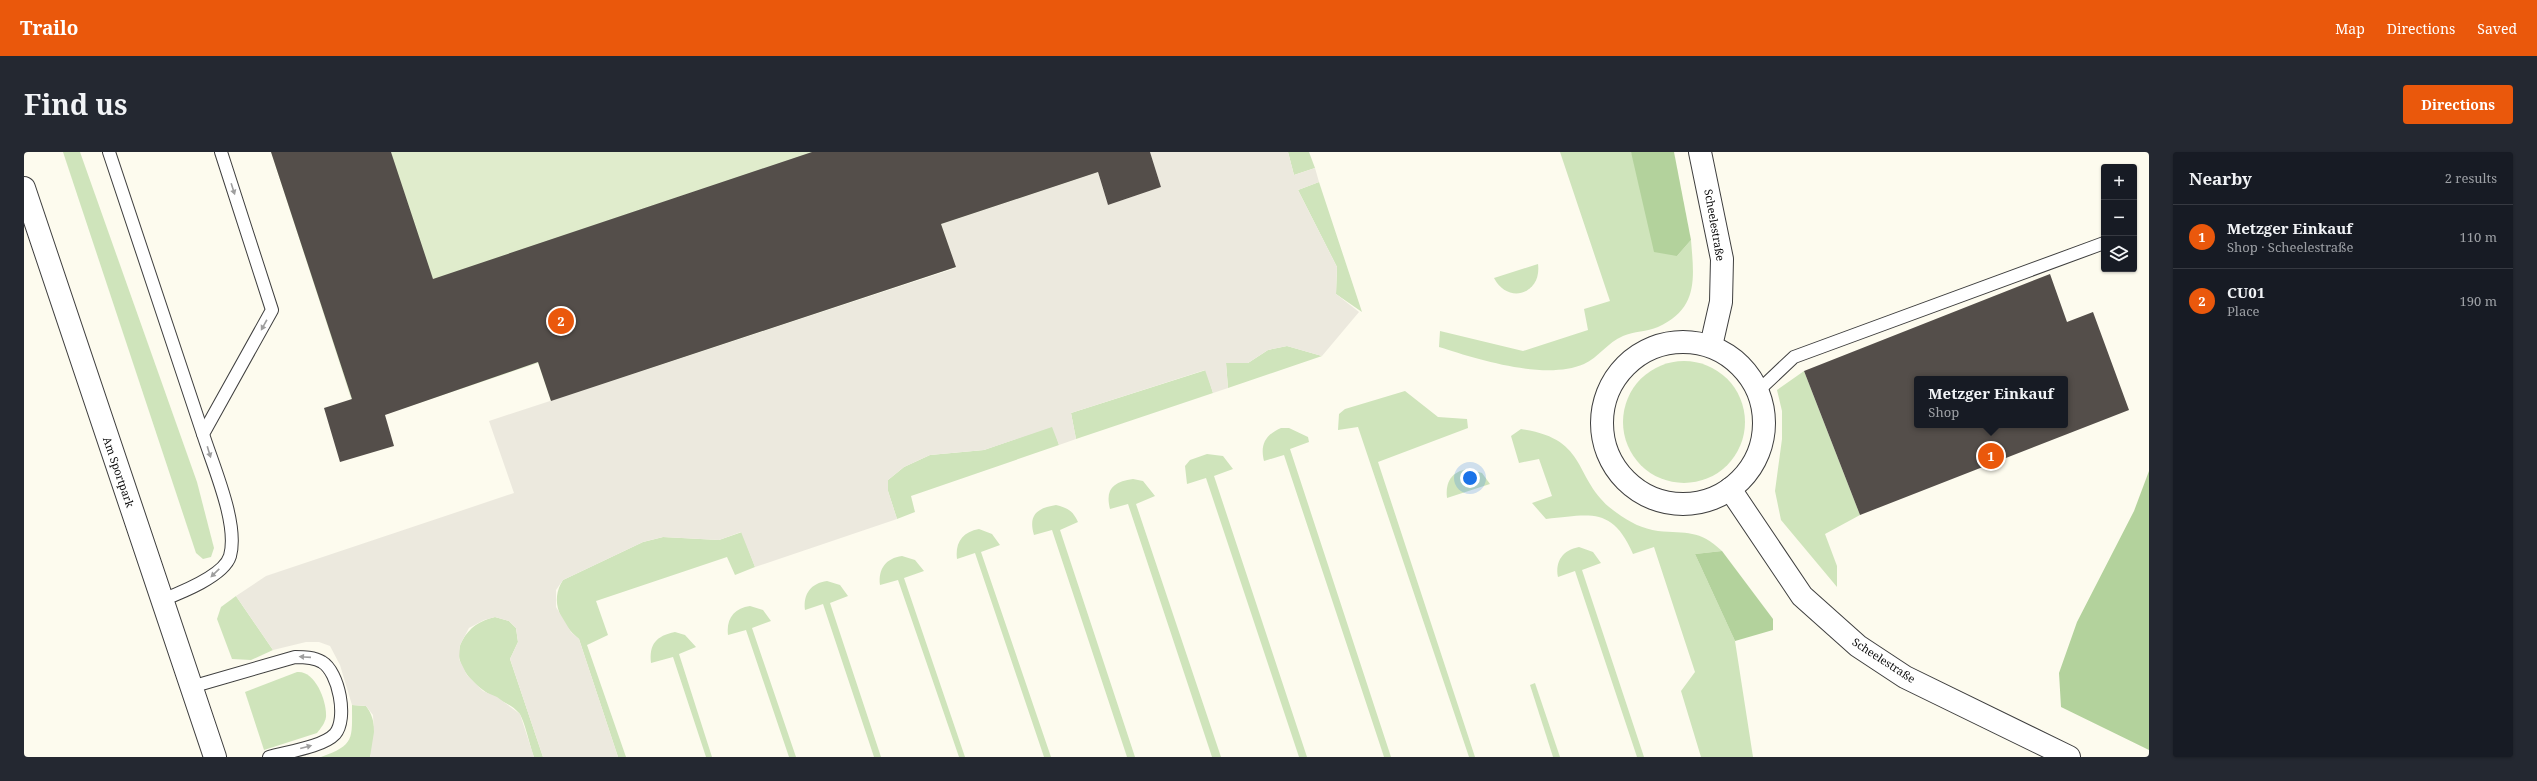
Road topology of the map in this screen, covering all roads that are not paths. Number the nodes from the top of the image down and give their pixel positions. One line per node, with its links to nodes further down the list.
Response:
1 (109, 152): 8 (lane)
2 (221, 152): 8 (lane, one-way to 8)
3 (1700, 152): 6 (street, Scheelestraße)
4 (24, 188): 10 (street, Am Sportpark)
5 (2101, 244): 7 (lane)
6 (1712, 346): 7 (street); 9 (street)
7 (1758, 391): 9 (street)
8 (203, 434): 10 (lane, one-way to 10)
9 (1730, 489): 14 (street, Scheelestraße)
10 (162, 600): 11 (street, Am Sportpark)
11 (191, 687): 12 (street, Am Sportpark); 13 (lane, one-way to 11)
12 (215, 757)
13 (269, 757)
14 (2069, 757)

